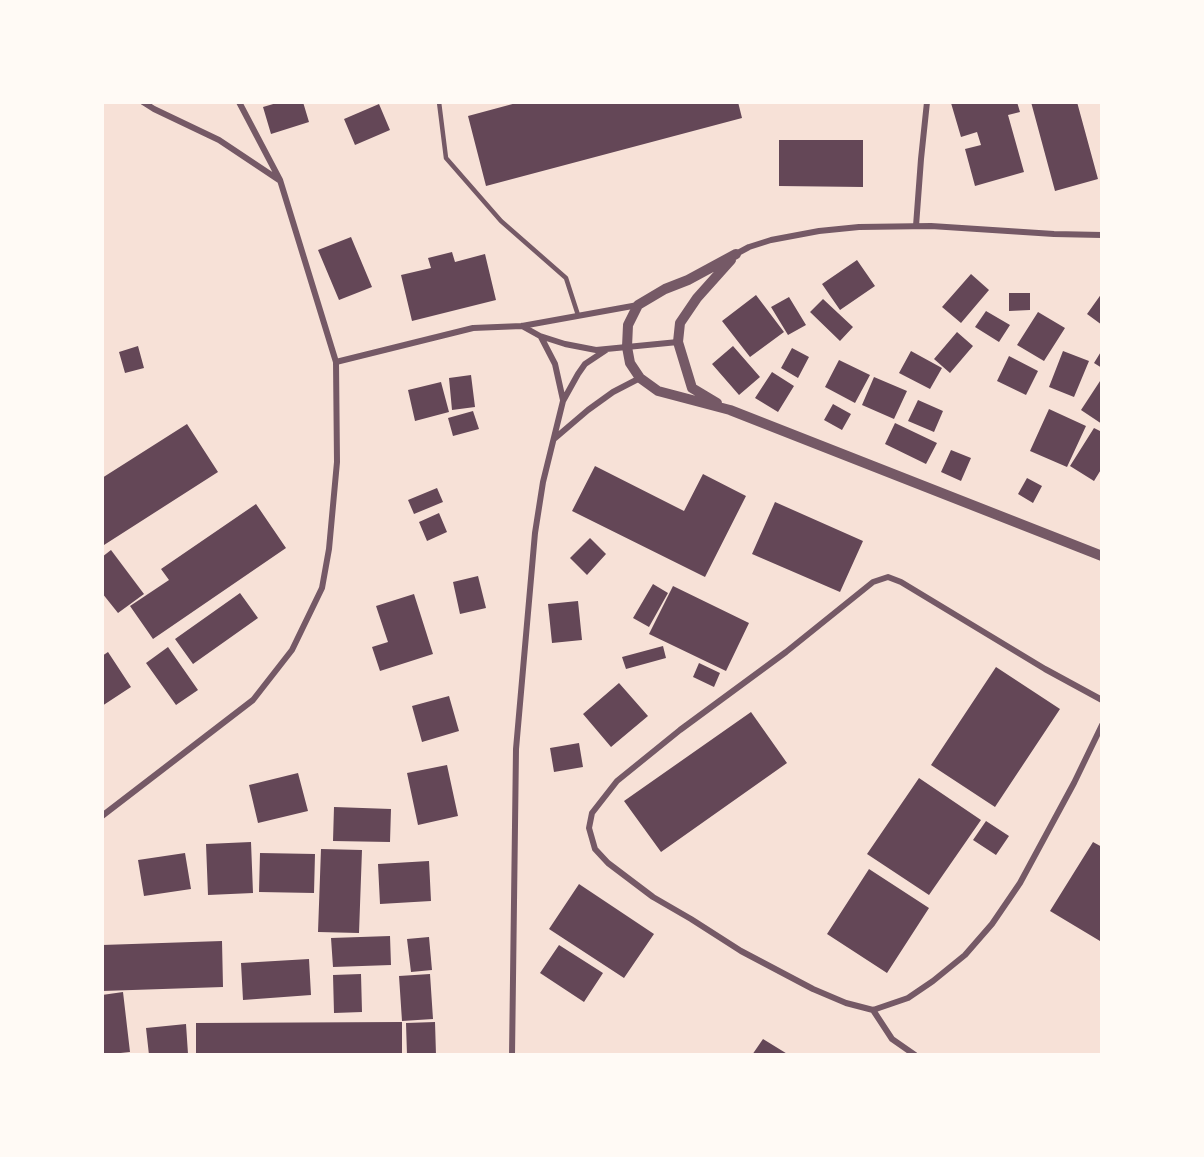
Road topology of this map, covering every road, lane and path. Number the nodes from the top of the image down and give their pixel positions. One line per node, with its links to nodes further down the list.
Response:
1 (143, 102): 5 (street)
2 (239, 102): 5 (street)
3 (439, 102): 10 (lane)
4 (927, 102): 6 (street)
5 (280, 180): 16 (street)
6 (931, 226): 7 (street); 8 (street)
7 (1102, 234)
8 (736, 254): 9 (street); 13 (street)
9 (638, 304): 10 (street); 14 (street)
10 (578, 315): 11 (street)
11 (522, 326): 12 (street); 16 (street)
12 (540, 336): 15 (street); 18 (street)
13 (678, 342): 14 (street); 19 (street)
14 (627, 347): 15 (street); 17 (street)
15 (606, 350): 18 (street)
16 (336, 362): 24 (street)
17 (640, 378): 19 (street); 20 (street)
18 (563, 401): 20 (street)
19 (730, 410): 21 (street)
20 (554, 440): 26 (street)
21 (1102, 556)
22 (1102, 700): 25 (street)
23 (1102, 725): 25 (street)
24 (102, 816)
25 (873, 1010): 27 (street)
26 (512, 1055)
27 (915, 1055)

